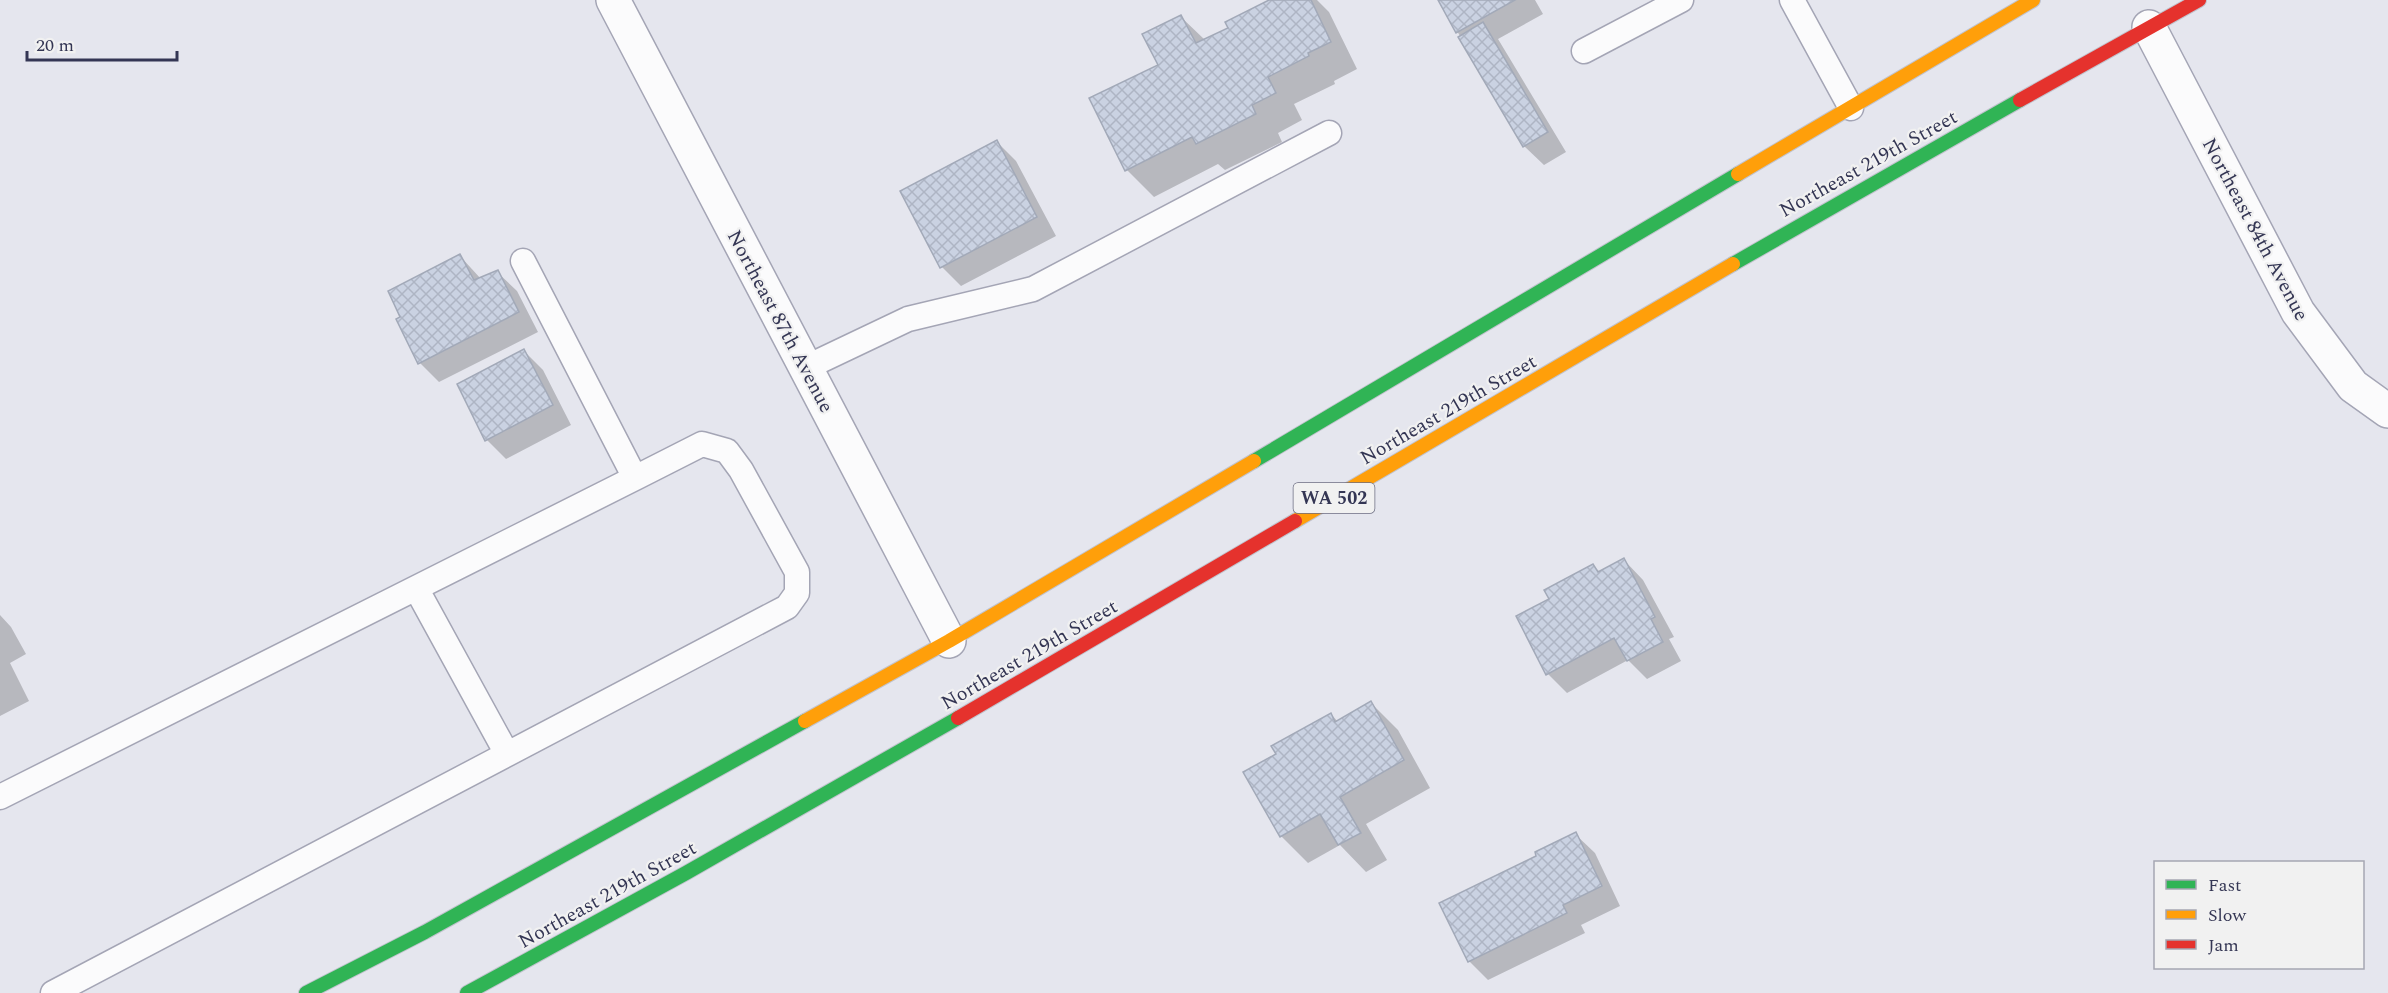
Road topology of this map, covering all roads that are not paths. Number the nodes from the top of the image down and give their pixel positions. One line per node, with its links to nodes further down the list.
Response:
1 (614, 0): 11 (street, Northeast 87th Avenue)
2 (1681, 0): 7 (lane)
3 (1792, 0): 8 (lane)
4 (2033, 0): 8 (highway)
5 (2199, 0): 6 (highway, Northeast 219th Street / WA 502)
6 (2149, 27): 12 (street, Northeast 84th Avenue); 20 (highway, Northeast 219th Street / WA 502)
7 (1584, 51)
8 (1851, 108): 15 (highway)
9 (1329, 134): 11 (lane)
10 (523, 261): 13 (lane)
11 (805, 368): 15 (street, Northeast 87th Avenue)
12 (2388, 411)
13 (635, 478): 14 (lane); 16 (lane)
14 (416, 588): 16 (lane); 17 (lane)
15 (949, 641): 19 (highway)
16 (507, 754): 18 (lane)
17 (0, 797)
18 (52, 993)
19 (306, 993)
20 (467, 993)

